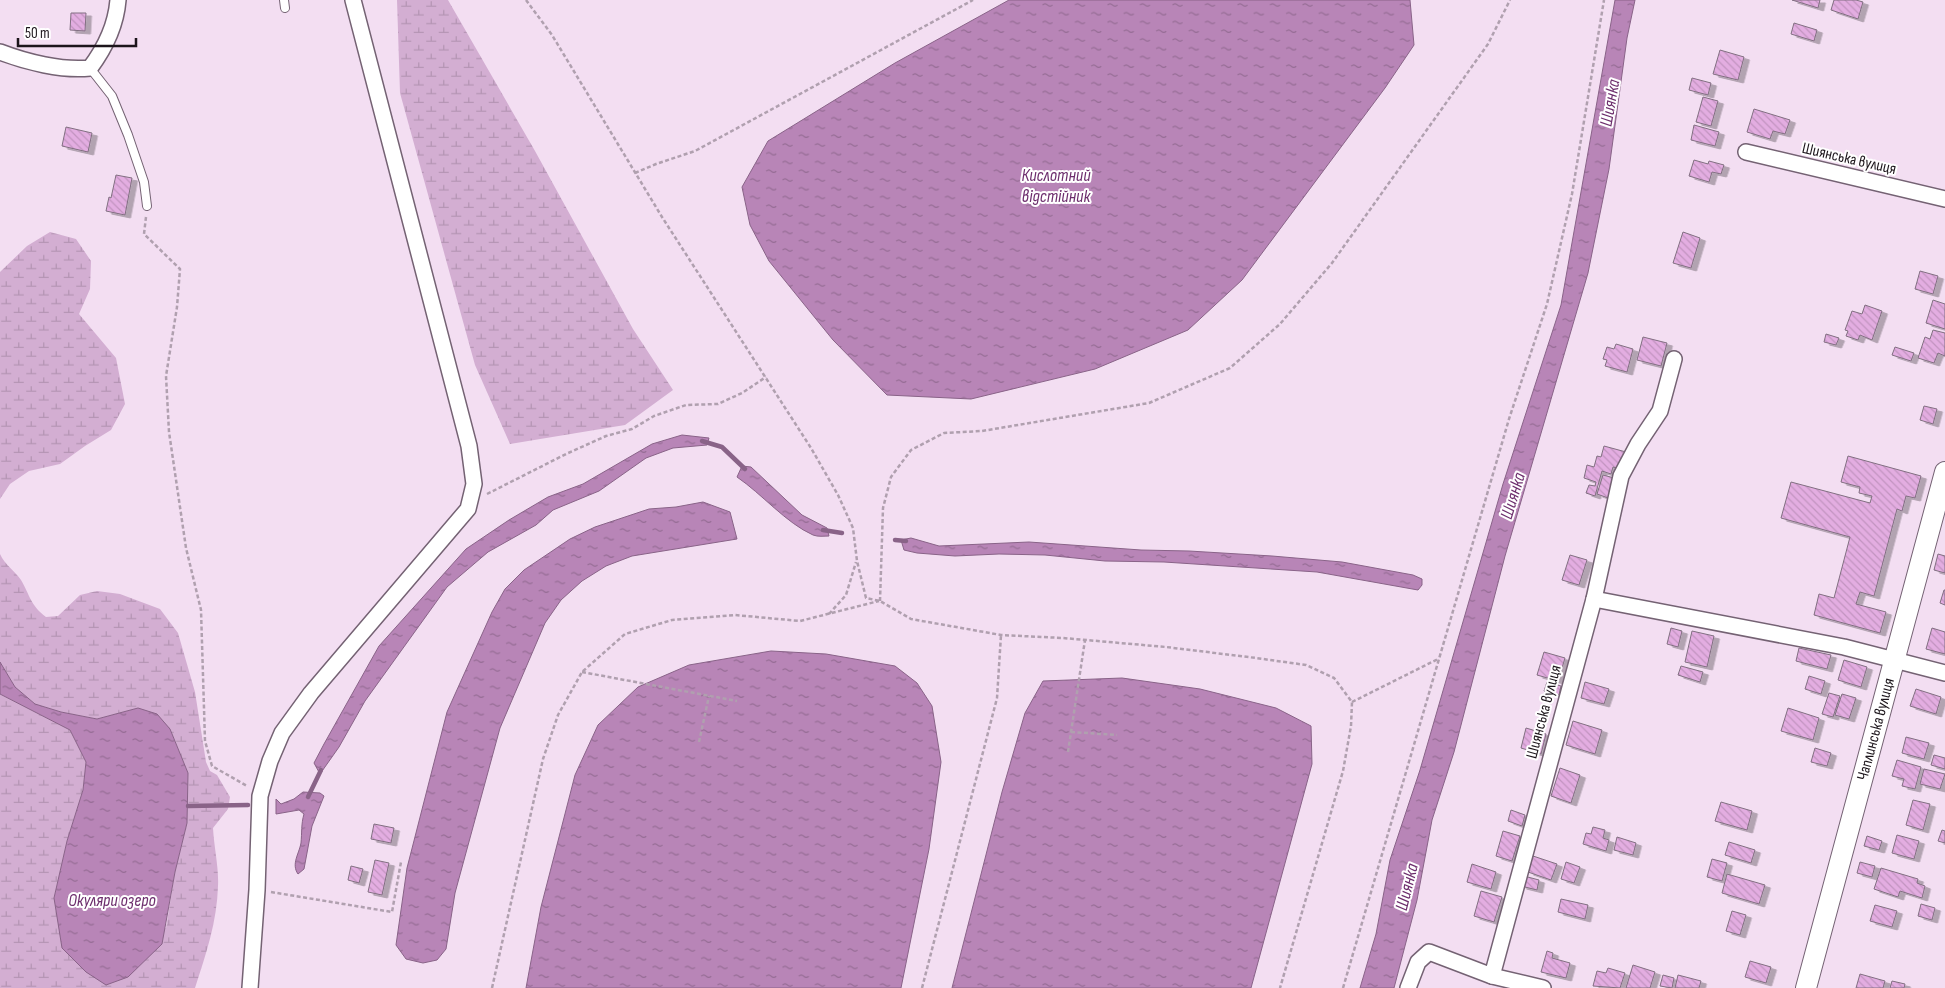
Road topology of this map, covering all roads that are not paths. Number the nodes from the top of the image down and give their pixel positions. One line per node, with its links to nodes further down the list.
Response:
1 (118, 0): 4 (street)
2 (353, 0): 14 (street)
3 (0, 52): 4 (street)
4 (90, 68): 7 (lane)
5 (1746, 152): 6 (street, Шиянська вулиця)
6 (1945, 199)
7 (147, 206)
8 (1674, 359): 10 (street, Шиянська вулиця)
9 (1945, 472): 11 (street, Чаплинська вулиця)
10 (1594, 599): 11 (street); 13 (street, Шиянська вулиця)
11 (1895, 660): 12 (street); 17 (street, Чаплинська вулиця)
12 (1945, 673)
13 (1492, 976): 15 (street); 16 (street)
14 (250, 988)
15 (1408, 988)
16 (1543, 988)
17 (1806, 988)

